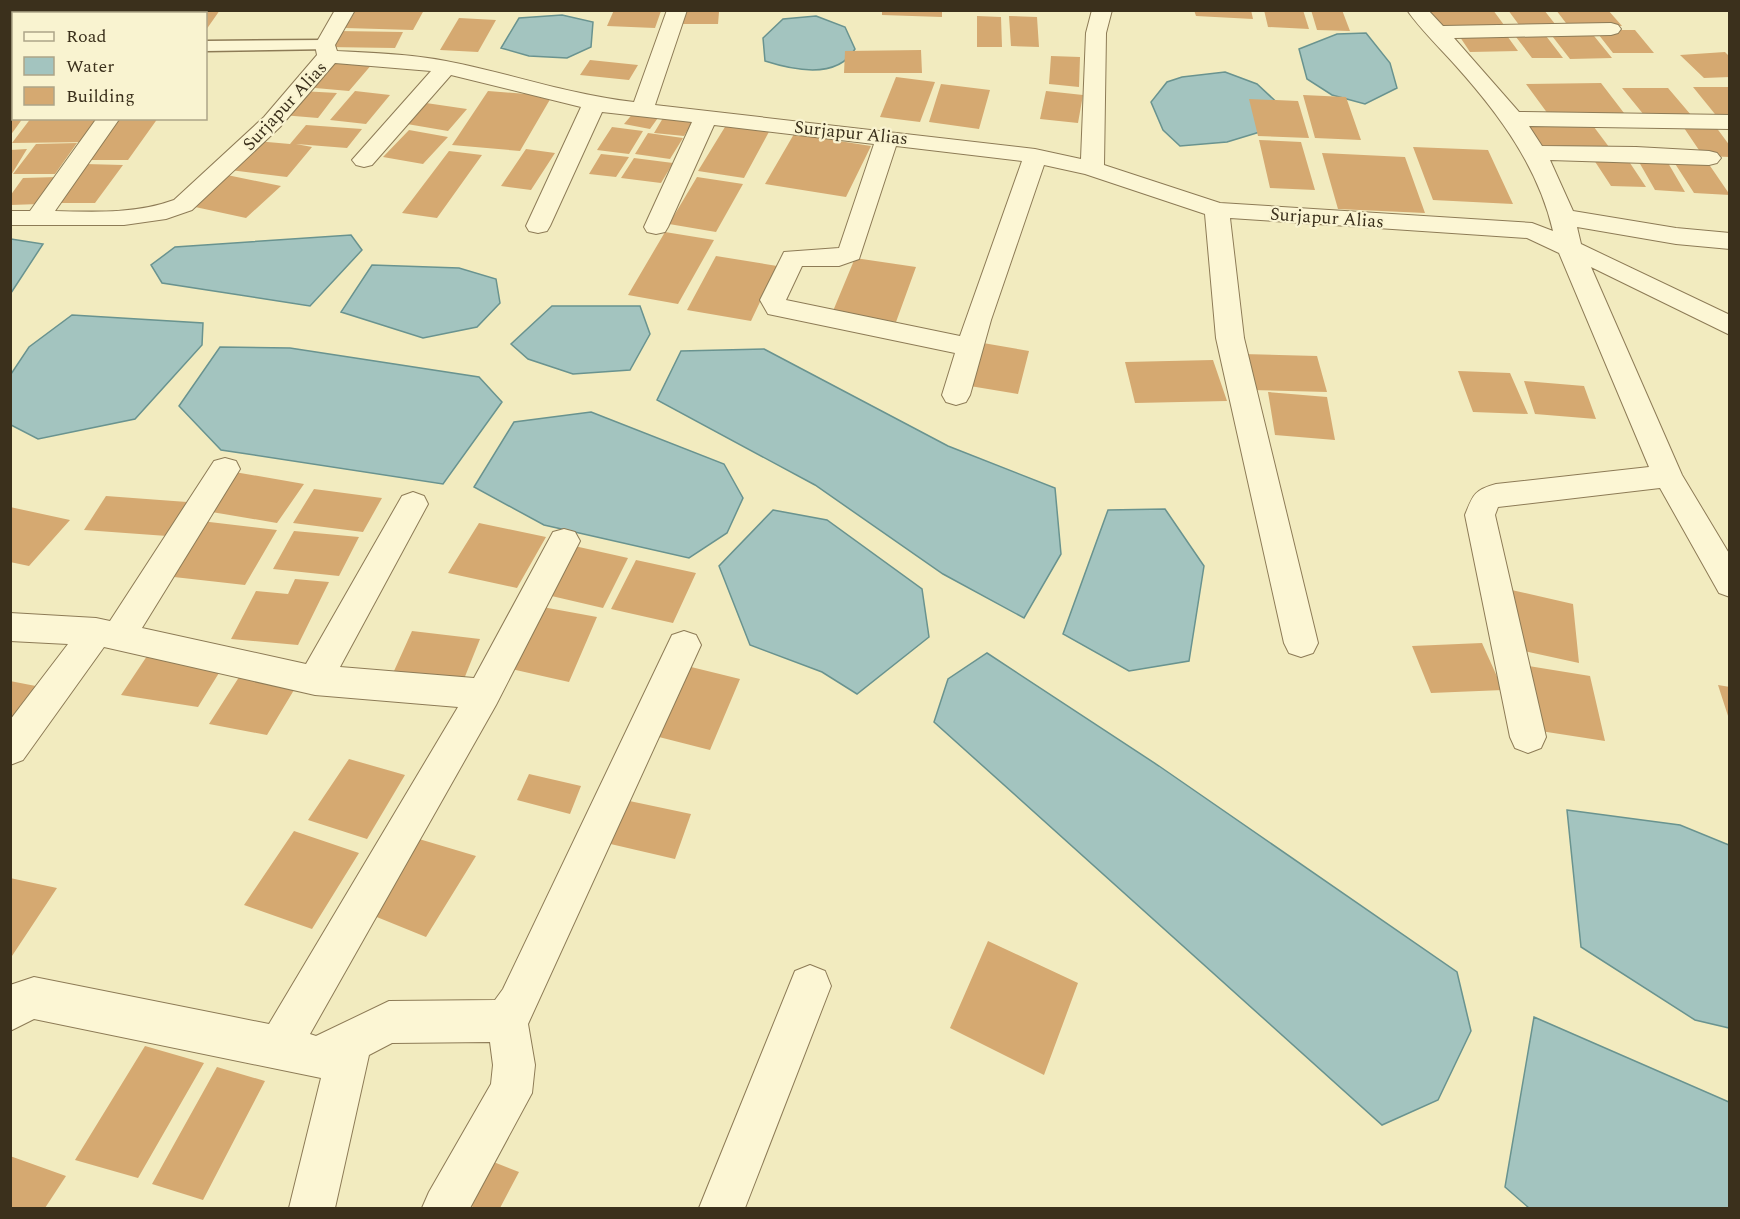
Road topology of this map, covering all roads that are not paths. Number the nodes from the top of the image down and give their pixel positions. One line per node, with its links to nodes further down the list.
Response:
1 (345, 10): 8 (street)
2 (677, 10): 11 (street)
3 (1102, 10): 21 (street)
4 (1418, 10): 6 (street)
5 (1611, 29): 6 (street)
6 (1439, 32): 13 (street)
7 (207, 46): 8 (lane)
8 (326, 52): 9 (street, Surjapur Alias); 23 (street, Surjapur Alias)
9 (446, 67): 10 (street, Surjapur Alias); 20 (street)
10 (594, 104): 11 (street, Surjapur Alias); 26 (street)
11 (642, 110): 12 (street, Surjapur Alias)
12 (706, 117): 16 (street, Surjapur Alias); 27 (street)
13 (1513, 119): 15 (street); 17 (street)
14 (108, 120): 23 (street)
15 (1730, 122)
16 (888, 137): 18 (street, Surjapur Alias); 31 (street)
17 (1536, 153): 19 (street); 24 (street)
18 (1035, 156): 21 (street, Surjapur Alias); 31 (street)
19 (1709, 158)
20 (364, 160)
21 (1092, 169): 22 (street, Surjapur Alias)
22 (1217, 210): 29 (street, Surjapur Alias); 40 (street)
23 (38, 217): 25 (street, Surjapur Alias)
24 (1562, 217): 28 (street); 29 (street)
25 (10, 218)
26 (538, 226)
27 (656, 227)
28 (1730, 241)
29 (1570, 249): 30 (street, Surjapur Alias); 34 (street)
30 (1730, 326)
31 (970, 347): 32 (street)
32 (956, 395)
33 (225, 469): 39 (street)
34 (1668, 476): 37 (street); 44 (street)
35 (413, 504): 42 (street)
36 (564, 541): 43 (street)
37 (1730, 584)
38 (10, 627): 39 (street)
39 (107, 635): 42 (street); 45 (street)
40 (1301, 643)
41 (684, 645): 48 (street)
42 (315, 680): 43 (street)
43 (483, 694): 50 (street)
44 (1528, 737)
45 (10, 749)
46 (810, 986): 53 (street)
47 (10, 1010): 50 (street)
48 (506, 1019): 49 (street); 52 (street)
49 (351, 1042): 50 (street); 51 (street)
50 (279, 1047)
51 (312, 1209)
52 (445, 1209)
53 (722, 1209)

